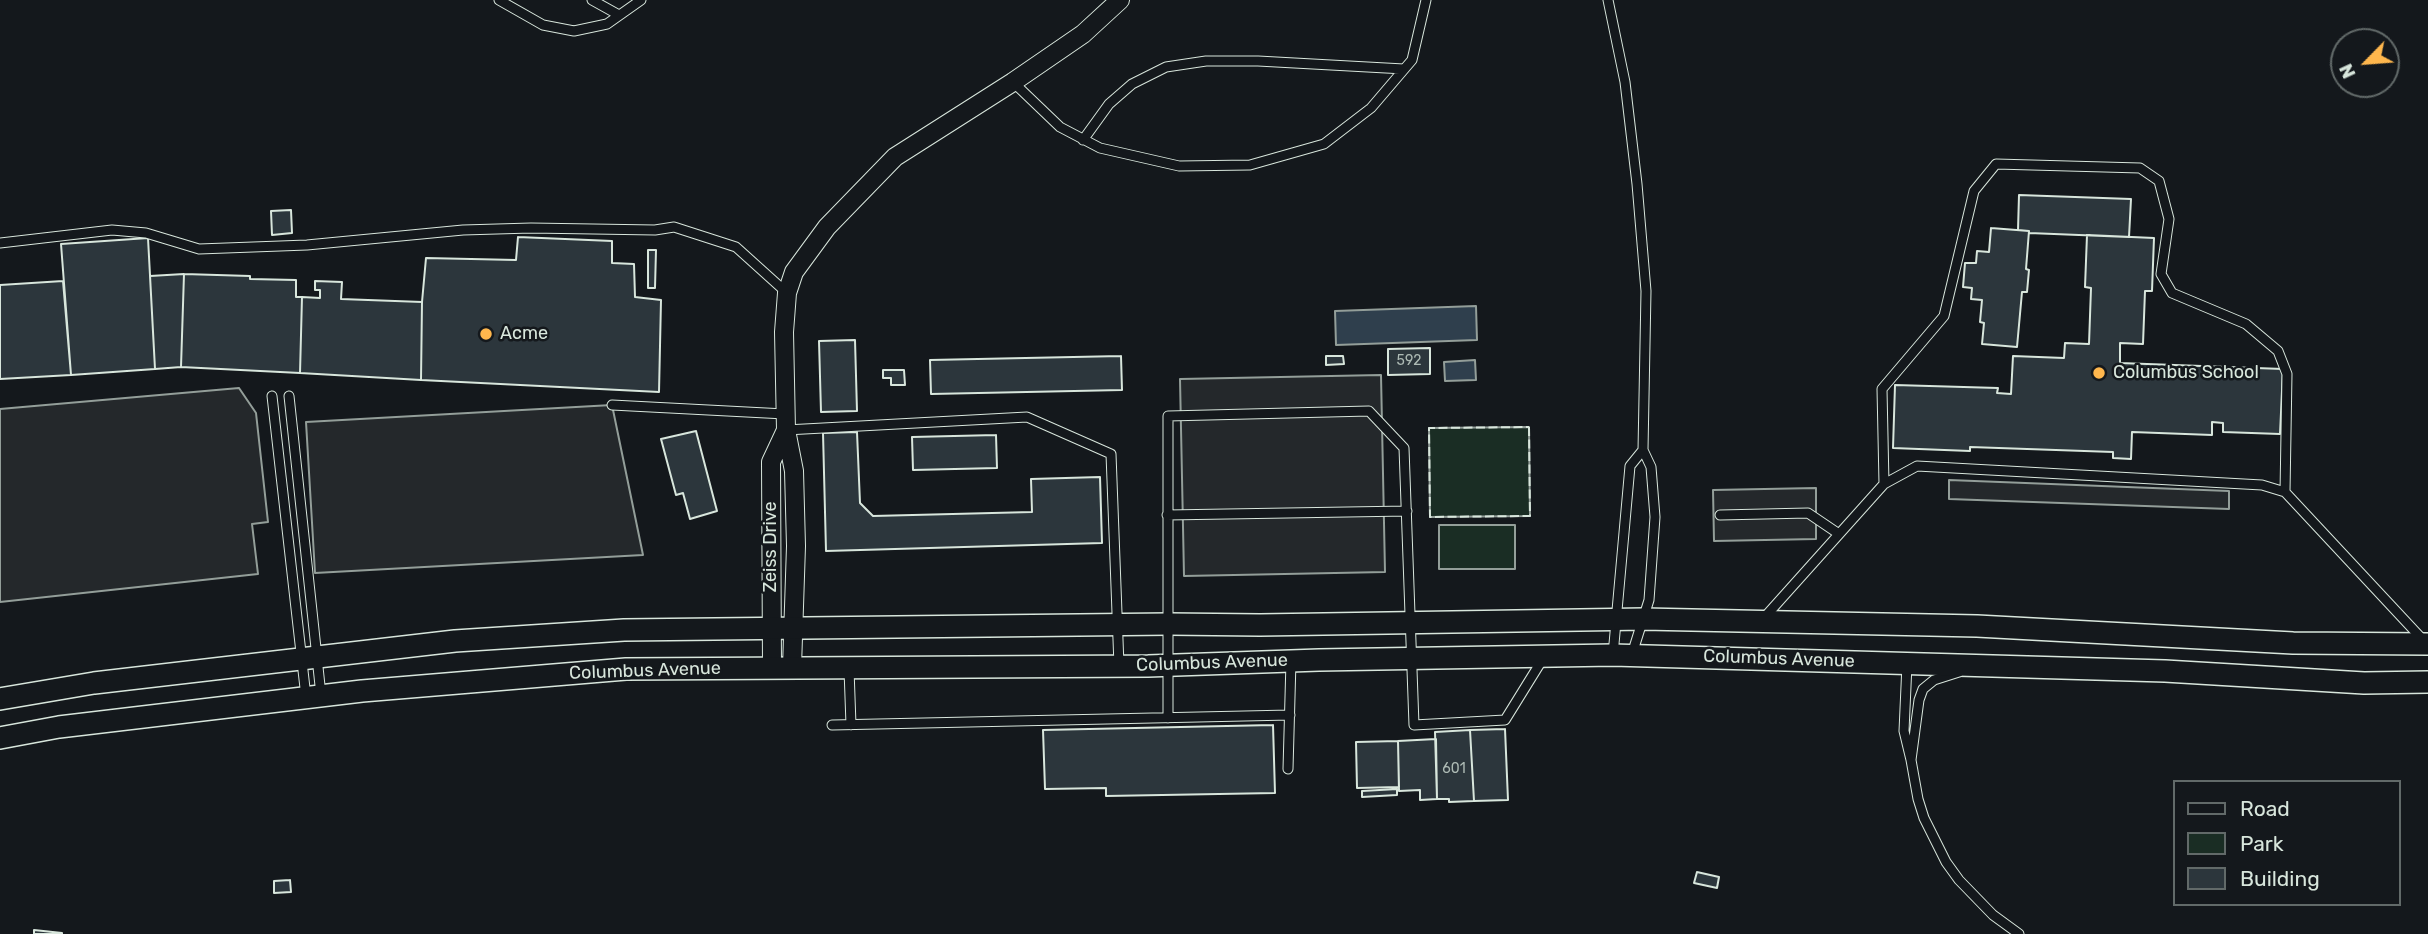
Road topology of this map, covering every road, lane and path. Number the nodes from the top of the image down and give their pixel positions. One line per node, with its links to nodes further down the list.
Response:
1 (499, 0): 7 (lane)
2 (592, 0): 7 (lane)
3 (641, 0): 7 (lane)
4 (1120, 0): 9 (street)
5 (1426, 0): 8 (lane)
6 (1608, 0): 17 (lane)
7 (619, 15)
8 (1404, 69): 10 (lane); 10 (lane)
9 (1013, 82): 10 (lane); 12 (street)
10 (1083, 140)
11 (0, 243): 12 (lane)
12 (787, 293): 16 (street, Zeiss Drive)
13 (272, 396): 37 (lane)
14 (289, 396): 37 (lane)
15 (612, 405): 16 (lane)
16 (786, 422): 30 (lane); 31 (street, Zeiss Drive); 32 (street, Zeiss Drive)
17 (1643, 450): 24 (lane); 25 (lane)
18 (1884, 484): 19 (lane); 19 (lane); 23 (lane)
19 (2285, 492): 33 (lane)
20 (1407, 511): 22 (lane); 22 (lane); 26 (lane)
21 (1720, 514): 23 (lane)
22 (1167, 515): 29 (lane)
23 (1839, 534): 27 (lane)
24 (1616, 619): 25 (street, Columbus Avenue); 26 (street, Columbus Avenue); 35 (lane)
25 (1644, 619): 27 (street, Columbus Avenue); 35 (lane)
26 (1412, 622): 29 (street, Columbus Avenue); 38 (lane)
27 (1761, 622): 28 (street, Columbus Avenue)
28 (1821, 623): 34 (street, Columbus Avenue); 39 (street)
29 (1169, 624): 30 (street, Columbus Avenue); 42 (lane)
30 (1118, 625): 32 (street, Columbus Avenue); 44 (lane)
31 (772, 627): 32 (street, Columbus Avenue); 37 (street, Columbus Avenue); 45 (street, Zeiss Drive)
32 (794, 627): 45 (street, Zeiss Drive)
33 (2428, 644): 34 (street, Columbus Avenue)
34 (2361, 645): 47 (street)
35 (1622, 655): 36 (street, Columbus Avenue); 39 (street, Columbus Avenue)
36 (1545, 656): 38 (street, Columbus Avenue); 38 (lane)
37 (309, 658): 49 (lane); 49 (lane); 50 (street, Columbus Avenue)
38 (1412, 658): 40 (street, Columbus Avenue)
39 (1818, 659): 41 (street, Columbus Avenue)
40 (1291, 661): 42 (street, Columbus Avenue); 51 (lane)
41 (1907, 662): 43 (street, Columbus Avenue); 56 (lane)
42 (1168, 665): 44 (street, Columbus Avenue); 52 (lane)
43 (1981, 665): 47 (street, Columbus Avenue); 56 (lane)
44 (1119, 666): 46 (street, Columbus Avenue)
45 (782, 667): 46 (street, Columbus Avenue); 49 (street, Columbus Avenue)
46 (849, 667): 53 (lane)
47 (2358, 682): 48 (street, Columbus Avenue)
48 (2428, 682)
49 (314, 697): 55 (street, Columbus Avenue)
50 (0, 699)
51 (1290, 715): 52 (lane); 57 (lane)
52 (1168, 718): 53 (lane)
53 (851, 725): 54 (lane)
54 (832, 726)
55 (0, 738)
56 (1911, 760): 58 (lane)
57 (1288, 769)
58 (2019, 934)

